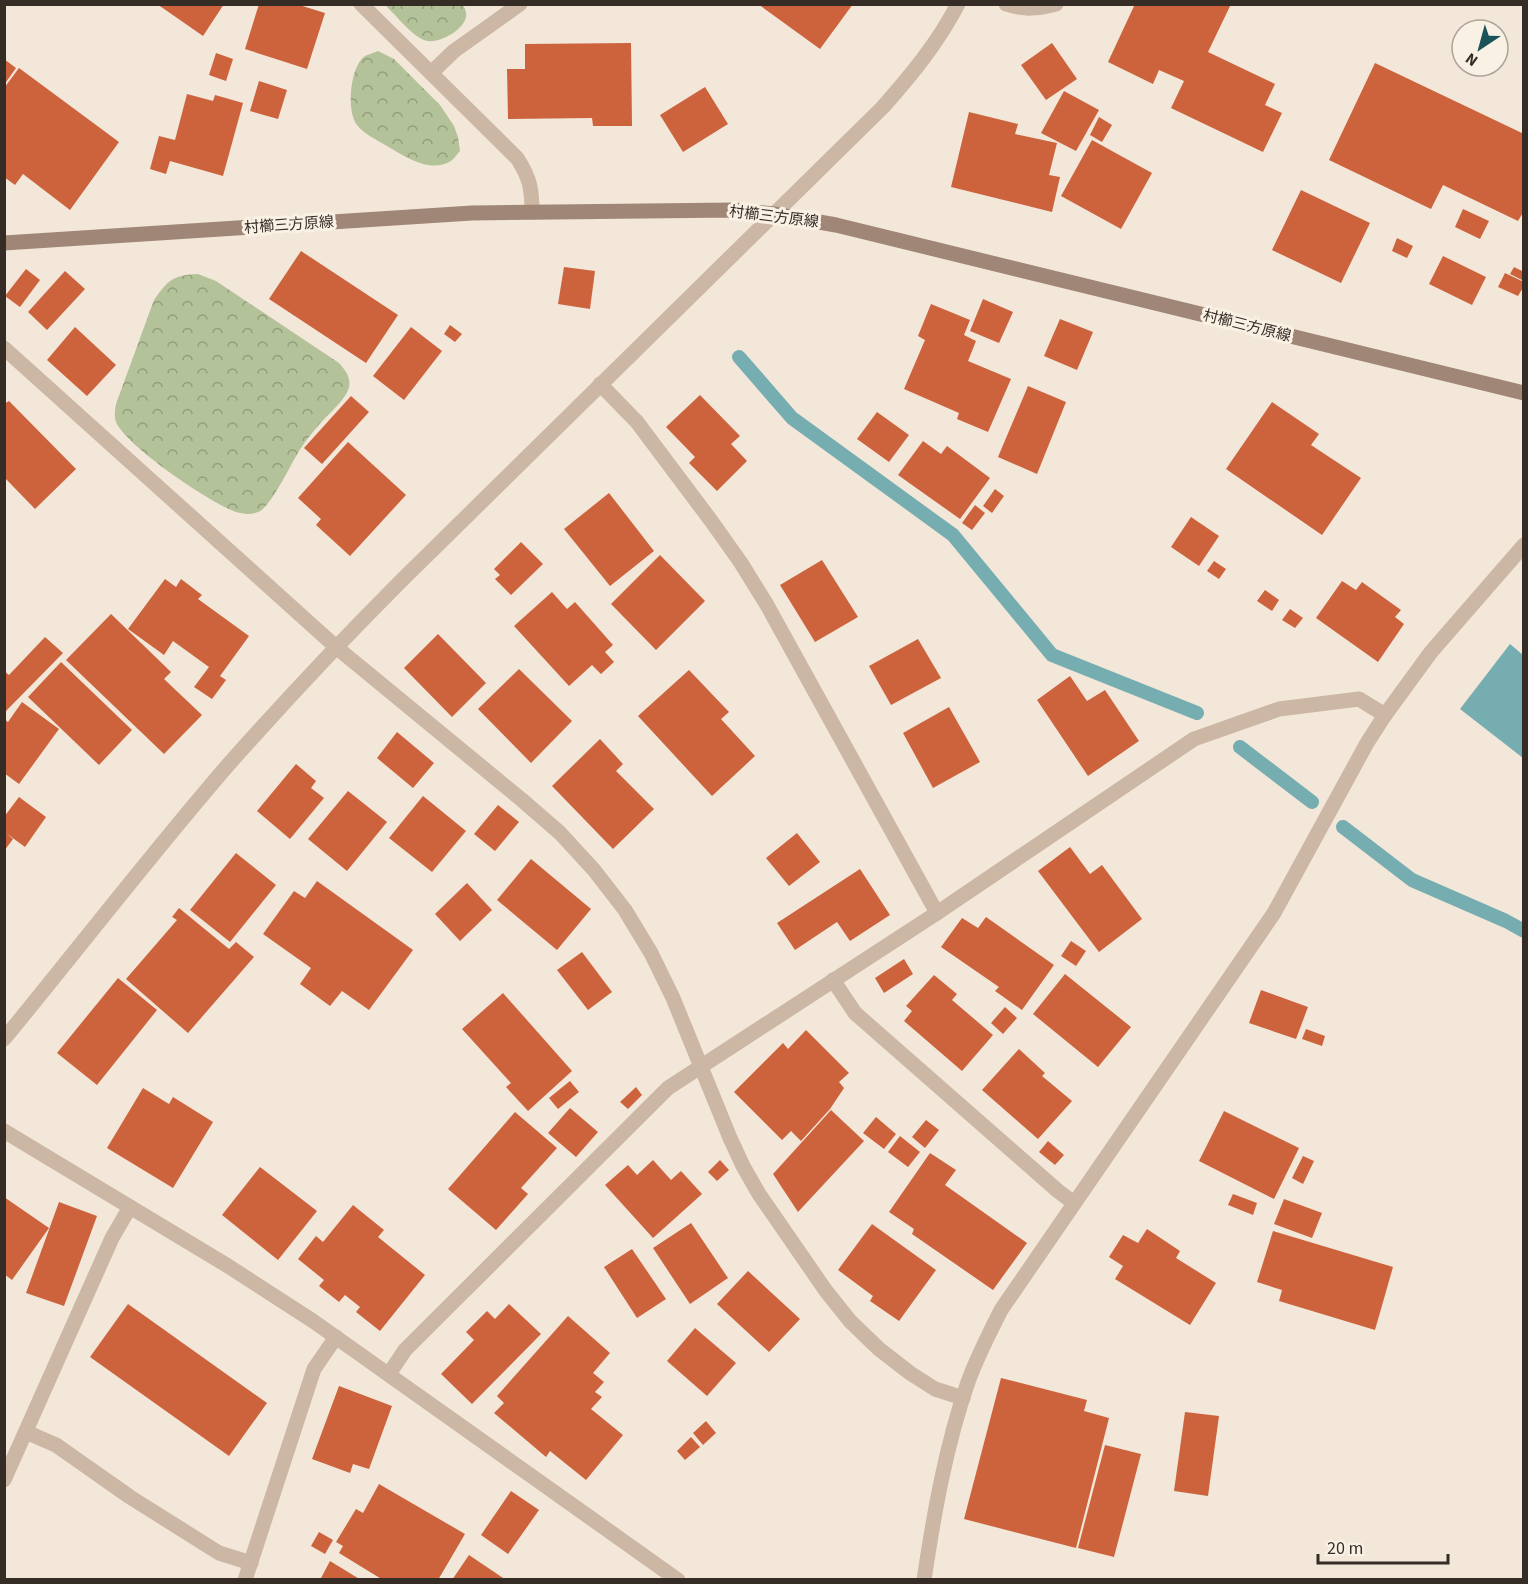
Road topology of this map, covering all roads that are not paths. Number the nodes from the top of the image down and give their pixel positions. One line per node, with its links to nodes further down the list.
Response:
1 (362, 4): 6 (street)
2 (520, 4): 6 (street)
3 (958, 4): 8 (street)
4 (1006, 4): 5 (street)
5 (1056, 4)
6 (431, 73): 7 (street)
7 (532, 212): 8 (main road, 村櫛三方原線); 9 (main road, 村櫛三方原線)
8 (774, 214): 11 (street); 12 (main road, 村櫛三方原線)
9 (4, 243)
10 (4, 348): 14 (street)
11 (600, 384): 14 (street); 16 (street)
12 (1524, 393)
13 (1524, 545): 15 (street)
14 (336, 647): 18 (street); 19 (street)
15 (1384, 715): 16 (street); 21 (street)
16 (937, 913): 17 (street)
17 (833, 980): 19 (street); 21 (street)
18 (4, 1039)
19 (700, 1067): 24 (street); 25 (street)
20 (4, 1131): 22 (street)
21 (1074, 1203): 25 (street)
22 (130, 1208): 23 (street); 26 (street)
23 (336, 1337): 24 (street); 28 (street)
24 (389, 1374): 30 (street)
25 (963, 1398): 31 (street)
26 (26, 1432): 27 (street); 28 (street)
27 (4, 1480)
28 (250, 1563): 29 (street)
29 (245, 1580)
30 (678, 1580)
31 (924, 1580)

